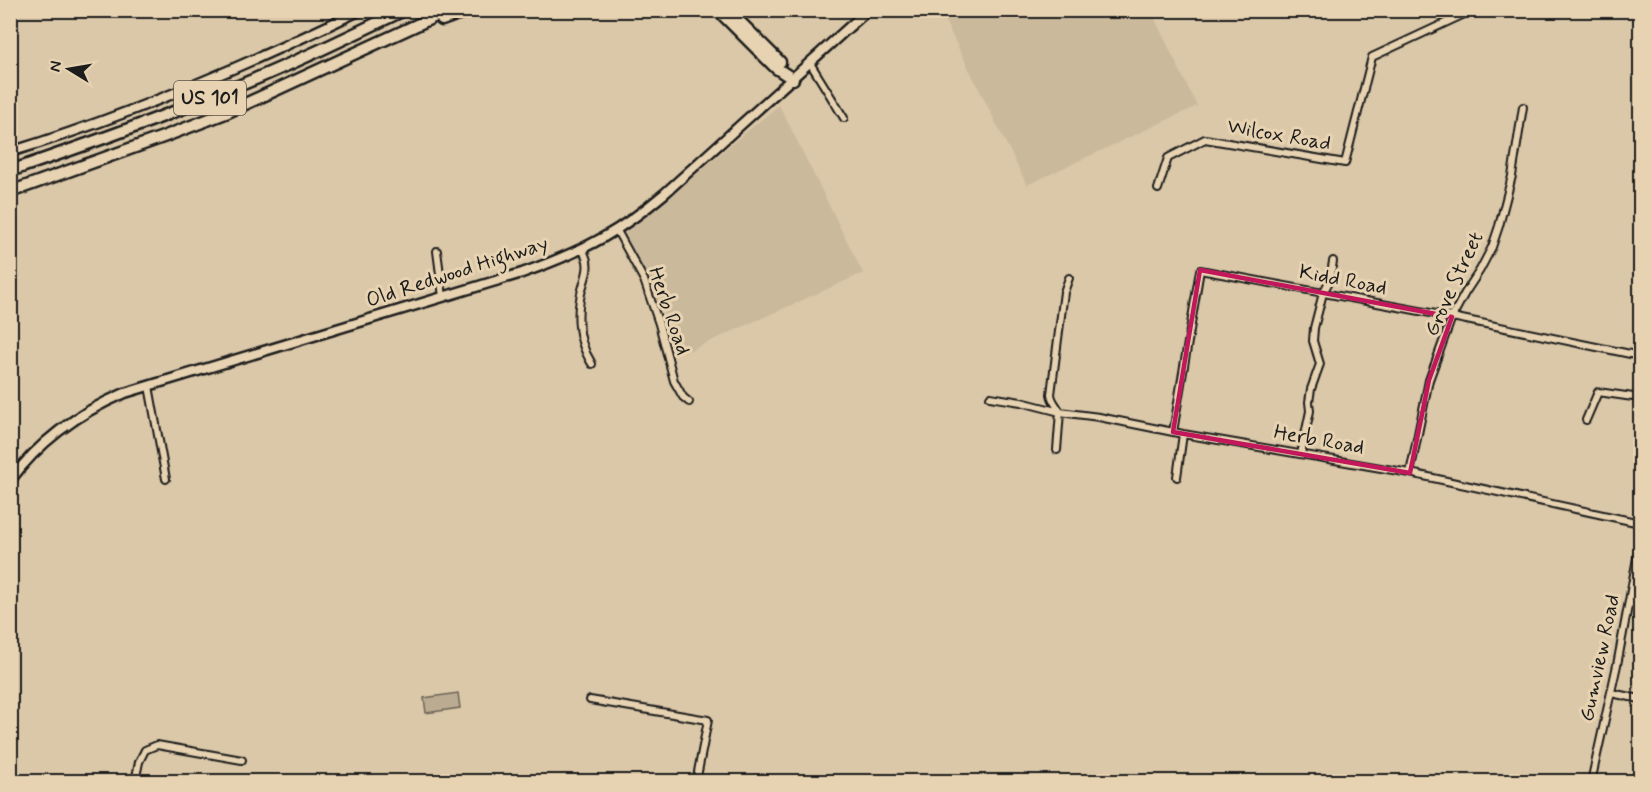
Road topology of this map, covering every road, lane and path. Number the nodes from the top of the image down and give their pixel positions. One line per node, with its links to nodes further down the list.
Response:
1 (361, 10): 14 (main road)
2 (404, 10): 15 (highway, US 101)
3 (449, 10): 9 (highway, US 101)
4 (469, 10): 9 (highway)
5 (718, 10): 11 (highway)
6 (732, 10): 11 (highway)
7 (868, 10): 10 (main road, Old Redwood Highway)
8 (1473, 10): 16 (street, Wilcox Road)
9 (394, 37): 17 (highway, US 101)
10 (810, 63): 11 (main road, Old Redwood Highway); 13 (street)
11 (793, 79): 18 (main road, Old Redwood Highway)
12 (1523, 107): 25 (street, Grove Street)
13 (844, 118)
14 (10, 152)
15 (10, 171)
16 (1158, 189)
17 (10, 192)
18 (616, 230): 19 (main road, Old Redwood Highway); 31 (street, Herb Road)
19 (582, 249): 24 (main road, Old Redwood Highway); 27 (street)
20 (437, 251): 24 (street)
21 (1333, 261): 23 (street)
22 (1069, 278): 32 (street)
23 (1323, 293): 25 (street, Kidd Road); 34 (street, Kidd Road); 37 (street)
24 (443, 297): 28 (main road, Old Redwood Highway)
25 (1452, 317): 26 (street, Kidd Road); 38 (street, Grove Street)
26 (1641, 356)
27 (591, 364)
28 (149, 386): 40 (street); 41 (main road, Old Redwood Highway)
29 (990, 397): 32 (street, Herb Road)
30 (1641, 398): 33 (street)
31 (689, 402)
32 (1060, 412): 34 (street, Herb Road); 36 (street)
33 (1586, 420)
34 (1173, 432): 35 (street, Herb Road)
35 (1184, 434): 37 (street, Herb Road); 39 (street)
36 (1057, 450)
37 (1301, 454): 38 (street, Herb Road)
38 (1410, 473): 42 (street, Herb Road)
39 (1177, 477)
40 (166, 479)
41 (10, 481)
42 (1641, 523)
43 (1641, 542): 44 (street, Gumview Road)
44 (1629, 603): 45 (street); 46 (street, Gumview Road)
45 (1641, 605)
46 (1611, 693): 47 (street); 52 (street, Gumview Road)
47 (1641, 699)
48 (590, 700): 51 (street)
49 (242, 760): 50 (street)
50 (135, 782)
51 (696, 782)
52 (1591, 782)

